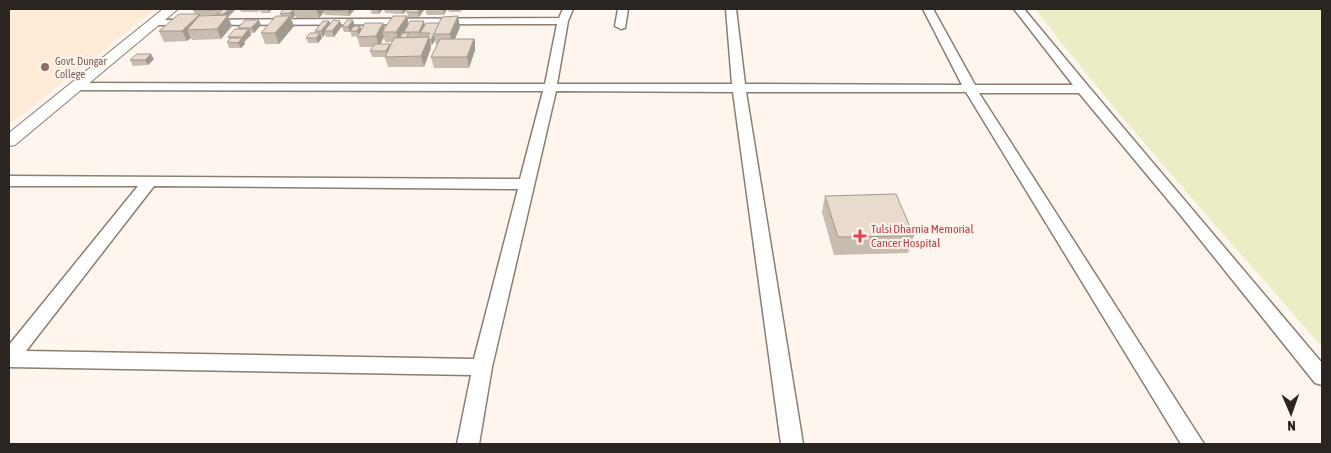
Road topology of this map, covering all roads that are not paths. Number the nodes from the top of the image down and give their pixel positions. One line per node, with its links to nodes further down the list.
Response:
1 (171, 9): 9 (street)
2 (277, 9): 10 (street)
3 (364, 9): 11 (street)
4 (623, 9): 12 (street)
5 (731, 9): 14 (street)
6 (928, 9): 16 (street)
7 (1019, 9): 17 (street)
8 (565, 15): 11 (street); 15 (street)
9 (155, 22): 10 (street); 13 (street)
10 (264, 22): 11 (street)
11 (354, 22)
12 (621, 26)
13 (77, 86): 15 (street); 18 (street)
14 (740, 87): 15 (street); 16 (street); 26 (street)
15 (550, 88): 21 (street)
16 (970, 88): 17 (street); 27 (street)
17 (1083, 89): 24 (street)
18 (9, 141)
19 (9, 181): 20 (street)
20 (150, 182): 21 (street); 22 (street)
21 (527, 184): 23 (street)
22 (9, 359): 23 (street)
23 (482, 367): 25 (street)
24 (1322, 377)
25 (468, 444)
26 (792, 444)
27 (1193, 444)

